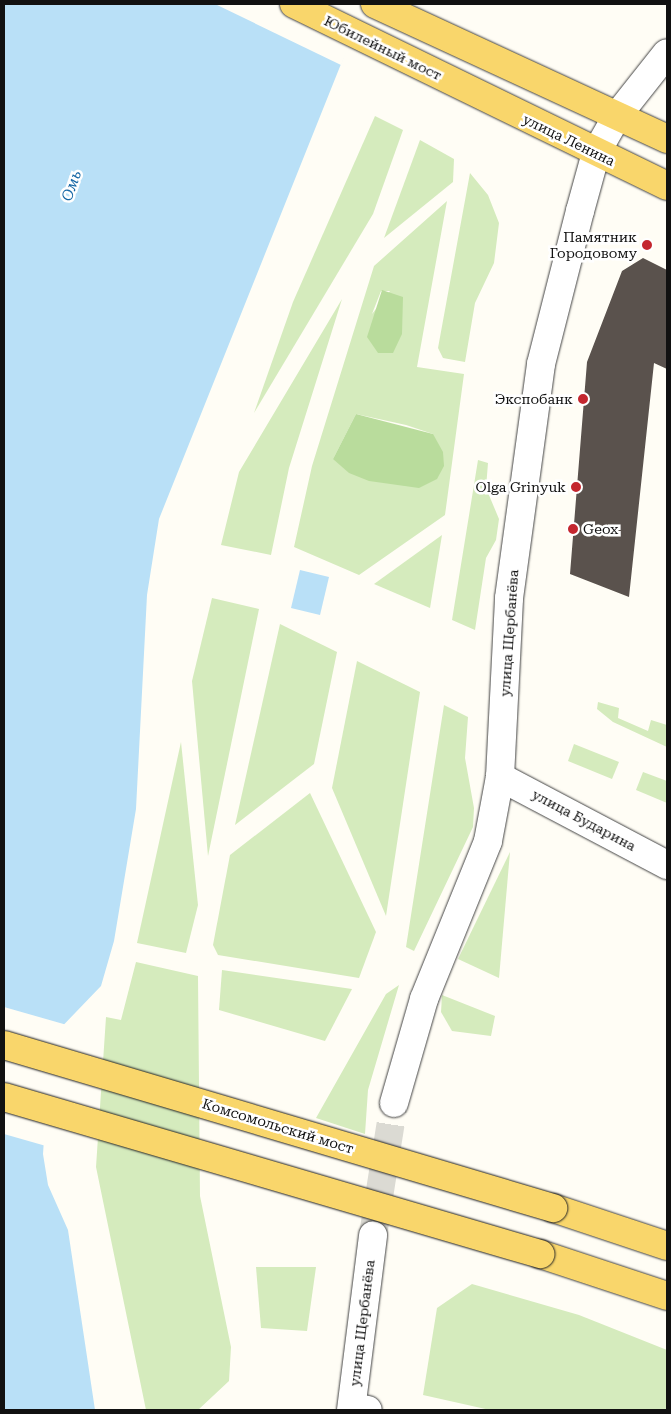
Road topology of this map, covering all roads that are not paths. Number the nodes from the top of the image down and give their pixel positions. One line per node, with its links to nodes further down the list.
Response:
1 (294, 4): 4 (main road, Юбилейный мост)
2 (375, 4): 5 (main road)
3 (667, 54): 5 (street, улица Щербанёва)
4 (472, 92): 7 (main road, улица Ленина)
5 (617, 116): 6 (main road); 7 (street, улица Щербанёва)
6 (667, 139)
7 (596, 153): 8 (main road, улица Ленина); 9 (street, улица Щербанёва)
8 (667, 186)
9 (500, 777): 10 (street, улица Бударина); 13 (street, улица Щербанёва)
10 (667, 864)
11 (4, 1045): 15 (main road, Комсомольский мост, bridge)
12 (4, 1097): 16 (main road, bridge)
13 (394, 1103)
14 (374, 1235): 17 (street, улица Щербанёва)
15 (667, 1246)
16 (667, 1296)
17 (357, 1409)

